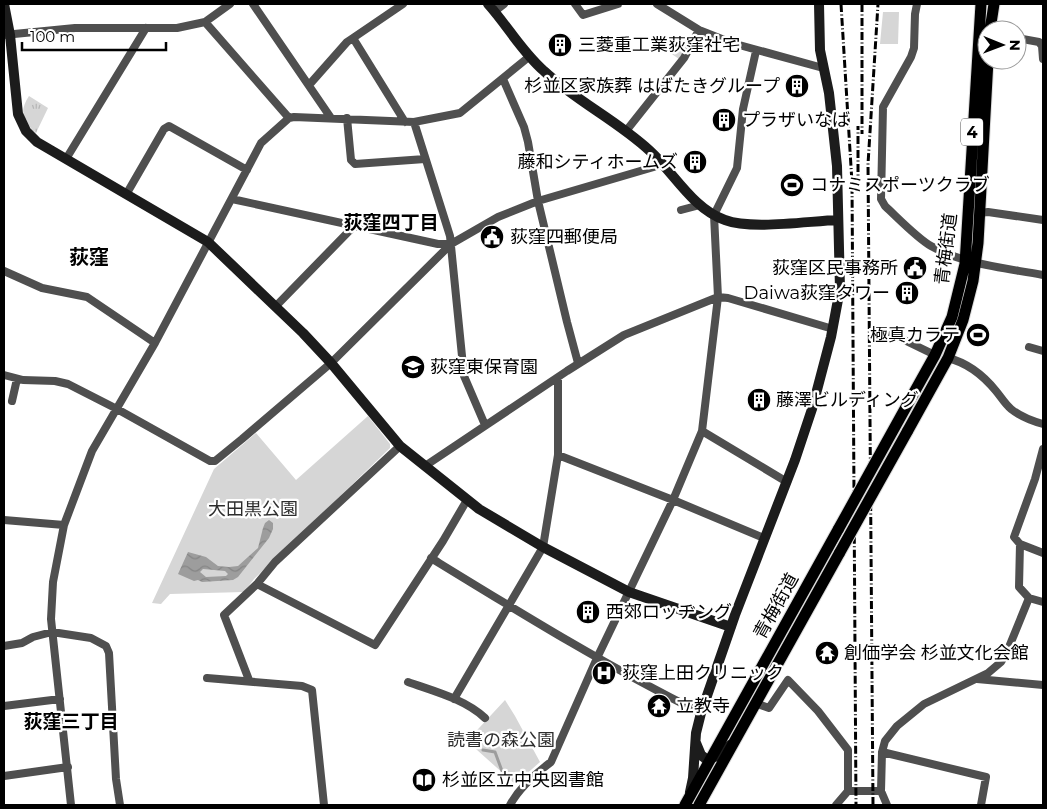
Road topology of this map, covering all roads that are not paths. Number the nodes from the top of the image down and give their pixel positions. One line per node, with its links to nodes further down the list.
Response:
1 (4, 4): 18 (street)
2 (230, 4): 15 (street)
3 (253, 4): 27 (street)
4 (403, 4): 19 (street)
5 (504, 4): 13 (street)
6 (575, 4): 7 (street)
7 (618, 4)
8 (657, 4): 17 (street)
9 (819, 4): 24 (street)
10 (917, 4): 49 (street)
11 (981, 4): 49 (main road, 青梅街道 / 4)
12 (994, 4): 14 (main road)
13 (491, 7): 22 (street)
14 (992, 20)
15 (205, 22): 16 (street); 28 (street)
16 (146, 28): 18 (street); 33 (street)
17 (699, 30): 21 (street); 32 (street)
18 (7, 35): 33 (street)
19 (353, 38): 27 (street); 31 (street)
20 (1027, 40): 23 (street)
21 (756, 51): 24 (street); 43 (street)
22 (530, 56): 26 (street); 32 (street)
23 (1043, 59)
24 (823, 68): 44 (street)
25 (987, 70): 42 (main road, 青梅街道 / 4)
26 (504, 79): 31 (street); 39 (street)
27 (309, 85): 29 (street)
28 (289, 118): 29 (street); 36 (street)
29 (331, 118): 30 (street)
30 (347, 118): 31 (street); 34 (street)
31 (409, 122): 34 (street)
32 (626, 131): 35 (street)
33 (66, 159): 37 (street)
34 (425, 159): 48 (street)
35 (664, 164): 39 (street); 40 (street)
36 (247, 170): 37 (street); 38 (street)
37 (126, 194): 47 (street)
38 (232, 199): 46 (street); 47 (street)
39 (538, 201): 48 (street); 61 (street)
40 (700, 205): 41 (street); 43 (street)
41 (681, 210)
42 (980, 212): 45 (street); 49 (main road, 青梅街道 / 4)
43 (714, 215): 44 (street); 52 (street)
44 (838, 220): 54 (street)
45 (1043, 220)
46 (354, 226): 48 (street); 53 (street)
47 (208, 242): 53 (street); 56 (street)
48 (451, 244): 62 (street); 69 (street)
49 (970, 262): 51 (street); 59 (main road, 青梅街道 / 4); 60 (main road, 青梅街道 / 4)
50 (4, 271): 56 (street)
51 (1043, 275)
52 (718, 297): 54 (street); 61 (street); 70 (street)
53 (276, 306): 62 (street)
54 (833, 329): 75 (street)
55 (884, 334): 59 (street)
56 (155, 343): 67 (street)
57 (1029, 347): 58 (street)
58 (1043, 350)
59 (935, 355): 107 (main road, 青梅街道 / 4, bridge)
60 (948, 358): 68 (street); 101 (main road, 青梅街道 / 4, bridge)
61 (578, 363): 64 (street)
62 (331, 364): 67 (street); 71 (street)
63 (4, 375): 65 (street)
64 (558, 378): 69 (street); 73 (street)
65 (17, 379): 66 (street); 67 (street)
66 (12, 401)
67 (118, 409): 79 (street)
68 (1043, 424)
69 (486, 425): 74 (street)
70 (702, 431): 75 (street); 77 (street)
71 (400, 446): 74 (street); 85 (street)
72 (1043, 449): 81 (street)
73 (558, 455): 77 (street); 82 (street)
74 (425, 466): 76 (street)
75 (786, 482): 80 (street)
76 (467, 500): 82 (street); 84 (street)
77 (673, 500): 80 (street); 86 (street)
78 (4, 520): 79 (street)
79 (64, 525): 91 (street)
80 (764, 538): 90 (street)
81 (1020, 544): 83 (street); 87 (street)
82 (542, 547): 86 (street); 89 (street)
83 (1043, 554)
84 (431, 558): 85 (street); 89 (street)
85 (257, 584): 96 (street)
86 (629, 592): 90 (street); 93 (street)
87 (1029, 598): 88 (street); 95 (street)
88 (1043, 602)
89 (509, 606): 93 (street); 99 (street)
90 (731, 627): 103 (street)
91 (52, 632): 92 (street); 100 (street); 117 (street)
92 (4, 646)
93 (597, 658): 103 (street); 119 (street)
94 (207, 678): 96 (street)
95 (975, 679): 98 (street); 108 (street)
96 (248, 680): 118 (street)
97 (408, 682): 99 (street)
98 (1043, 685)
99 (454, 699): 104 (street)
100 (60, 700): 102 (street); 110 (street)
101 (755, 703): 105 (main road, 青梅街道 / 4); 113 (street)
102 (4, 706)
103 (701, 713): 106 (street)
104 (485, 718)
105 (734, 740): 109 (street); 120 (main road, 青梅街道 / 4)
106 (695, 742): 107 (street); 109 (street); 111 (street); 115 (street)
107 (718, 746): 109 (main road, 青梅街道 / 4)
108 (882, 752): 114 (street); 123 (street)
109 (711, 758): 111 (main road, 青梅街道 / 4)
110 (68, 767): 112 (street); 116 (street)
111 (702, 775): 115 (main road, 青梅街道 / 4); 120 (street)
112 (4, 776)
113 (848, 791): 114 (street); 121 (street)
114 (881, 791): 122 (street)
115 (687, 802)
116 (71, 805)
117 (120, 805)
118 (324, 805)
119 (510, 805)
120 (700, 805)
121 (836, 805)
122 (888, 805)
123 (981, 805)

